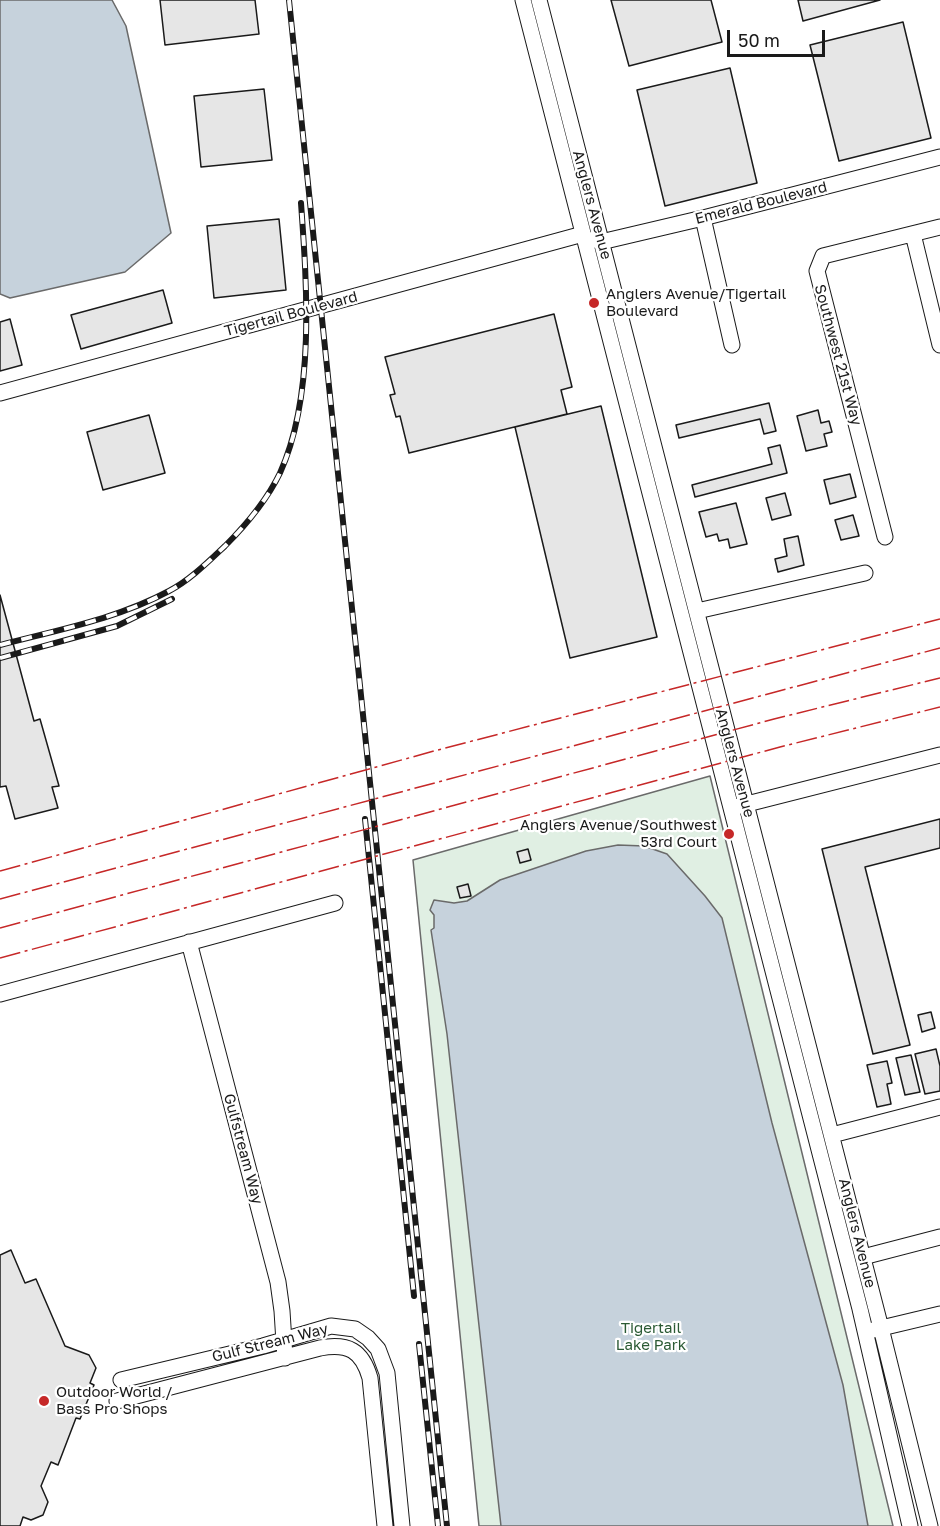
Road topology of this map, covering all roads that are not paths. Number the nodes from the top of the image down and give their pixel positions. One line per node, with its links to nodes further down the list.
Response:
1 (522, 0): 6 (street, Anglers Avenue)
2 (539, 0): 8 (street, Anglers Avenue)
3 (940, 157): 4 (street, Emerald Boulevard)
4 (703, 218): 8 (street, Emerald Boulevard); 9 (street)
5 (940, 227): 7 (street, Southwest 21st Way)
6 (583, 234): 8 (street); 11 (street, Tigertail Boulevard); 17 (street, Anglers Avenue)
7 (913, 234): 10 (street); 12 (street, Southwest 21st Way)
8 (602, 242): 14 (street, Anglers Avenue)
9 (732, 345)
10 (940, 345)
11 (0, 393)
12 (885, 537)
13 (865, 573): 14 (street)
14 (697, 611): 16 (street, Anglers Avenue)
15 (940, 755): 16 (street)
16 (746, 804): 17 (street); 22 (street, Anglers Avenue)
17 (730, 808): 27 (street, Anglers Avenue)
18 (334, 903): 19 (street)
19 (189, 942): 20 (street); 28 (street, Gulfstream Way)
20 (0, 994)
21 (940, 1107): 22 (street)
22 (832, 1135): 24 (street, Anglers Avenue)
23 (940, 1237): 24 (street)
24 (863, 1257): 26 (street, Anglers Avenue)
25 (940, 1314): 26 (street)
26 (881, 1328): 27 (street); 35 (street, Anglers Avenue)
27 (865, 1332): 34 (street, Anglers Avenue)
28 (283, 1340): 29 (street, Gulfstream Way); 30 (street, Gulf Stream Way); 33 (street, Gulf Stream Way)
29 (285, 1358): 31 (street, Gulf Stream Way); 32 (street, Gulf Stream Way)
30 (122, 1380)
31 (117, 1401)
32 (385, 1526)
33 (402, 1526)
34 (910, 1526)
35 (930, 1526)

